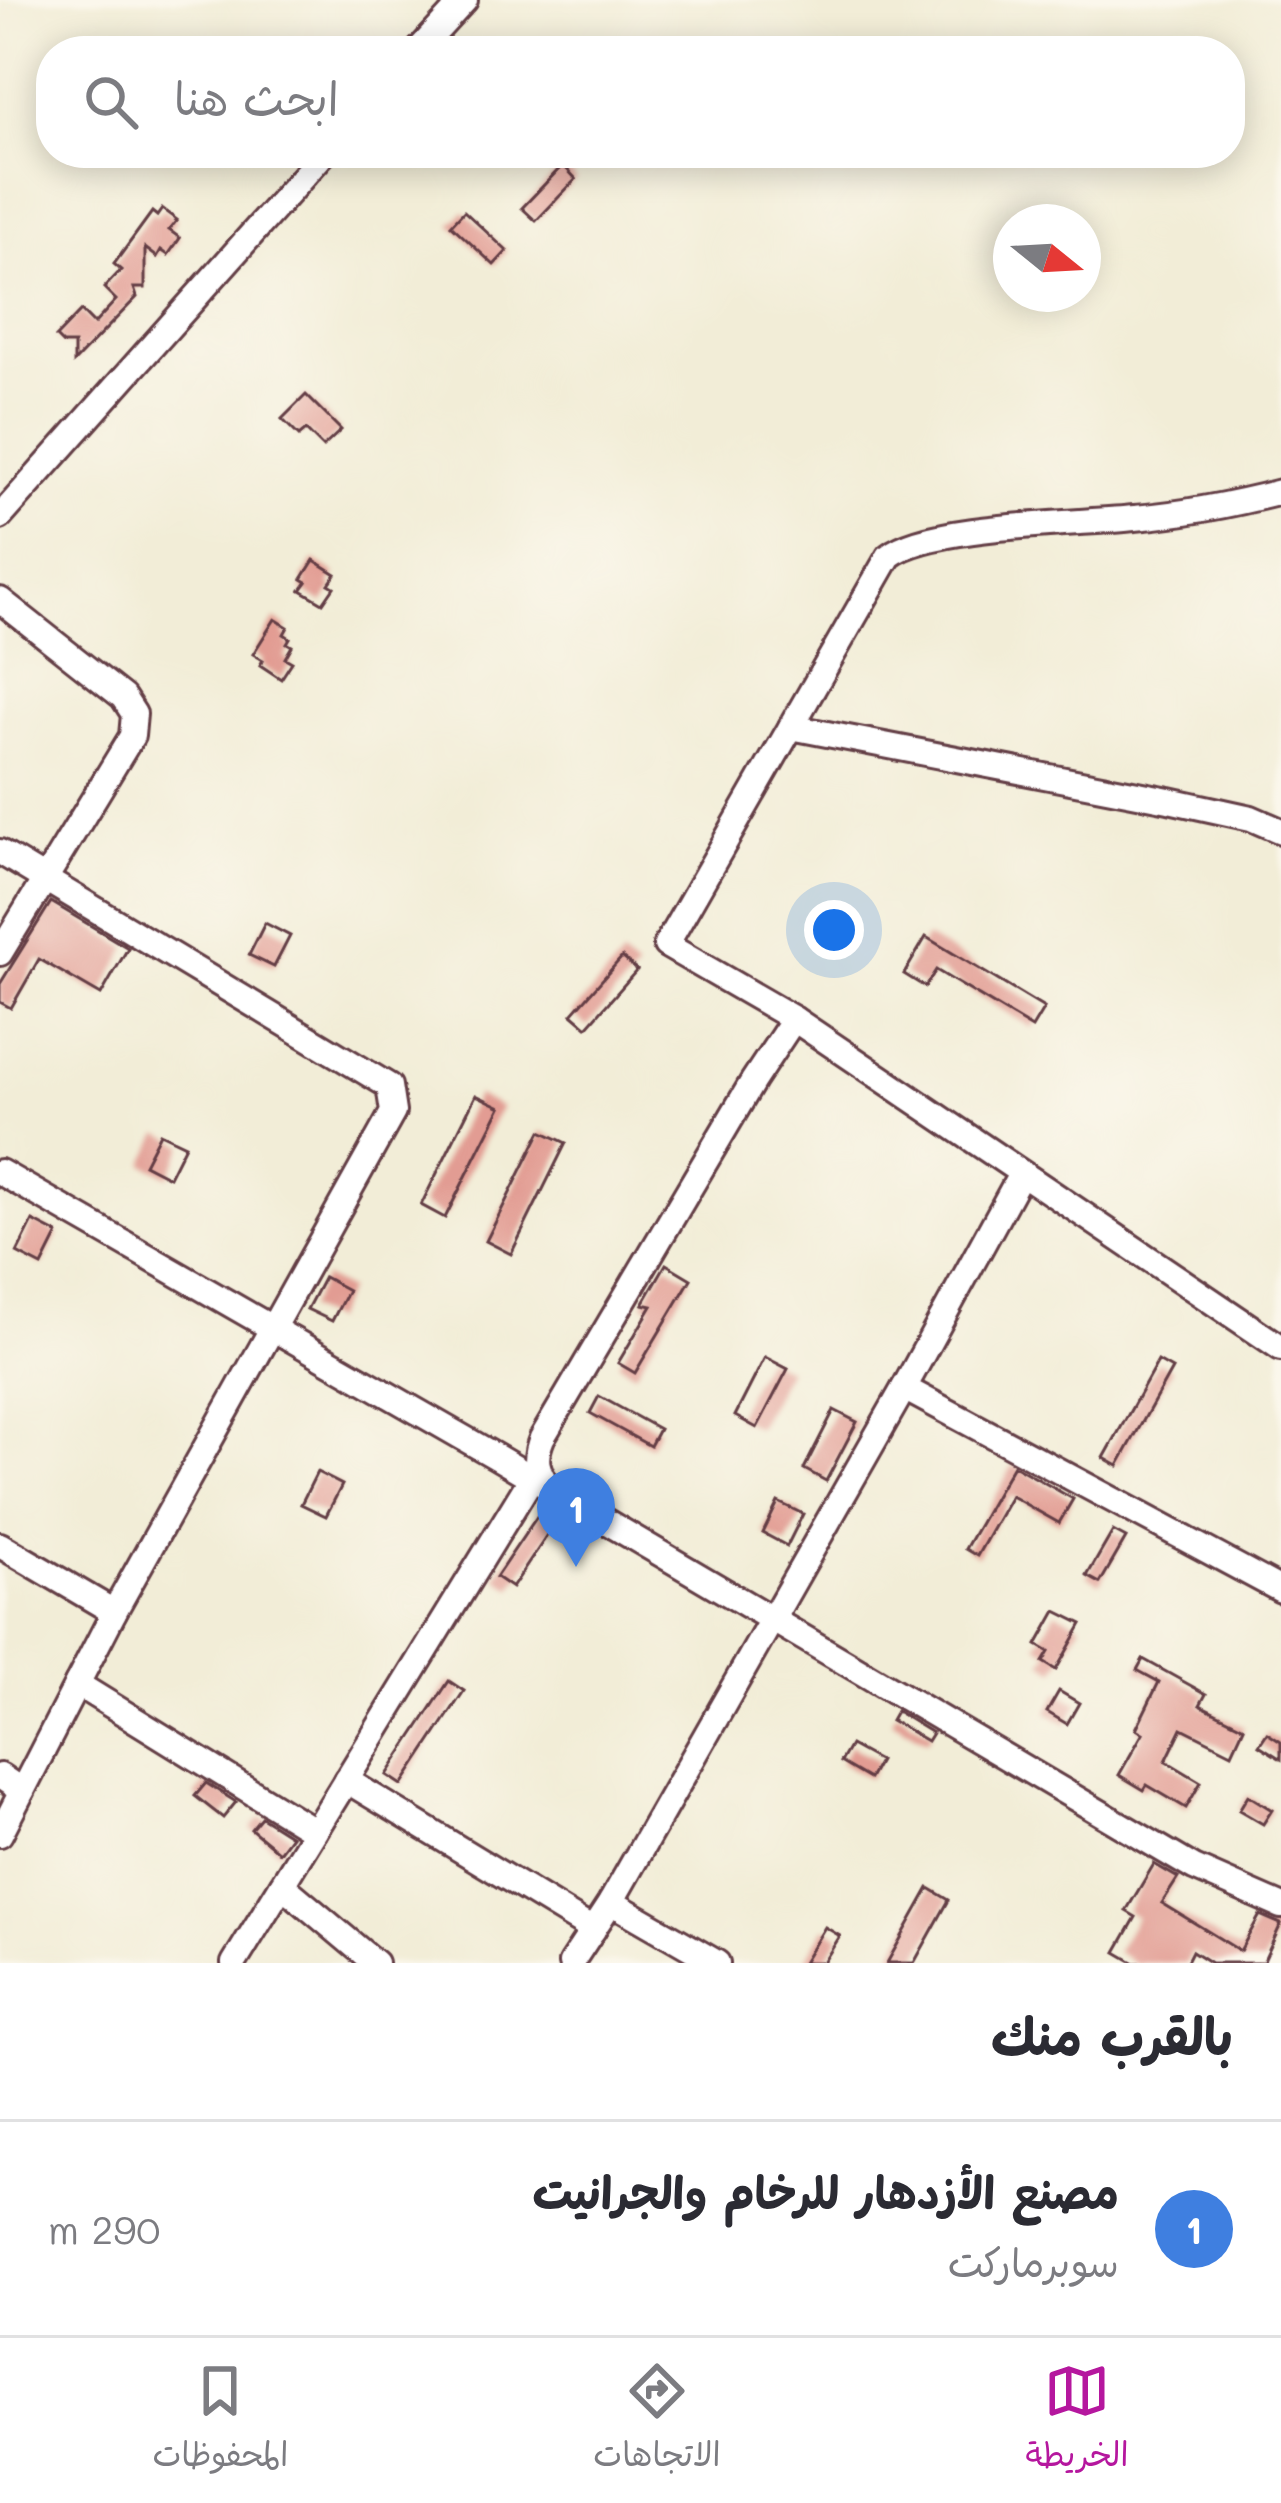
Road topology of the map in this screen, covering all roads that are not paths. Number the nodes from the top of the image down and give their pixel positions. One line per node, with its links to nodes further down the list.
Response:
1 (465, 0): 2 (street)
2 (432, 36)
3 (311, 168): 5 (street)
4 (1281, 492): 7 (street)
5 (0, 517)
6 (0, 600): 10 (street)
7 (791, 727): 8 (street); 12 (street)
8 (1281, 831)
9 (0, 852): 10 (street)
10 (43, 878): 11 (street); 15 (street)
11 (0, 953)
12 (794, 1019): 14 (street); 18 (street)
13 (0, 1172): 15 (street)
14 (1021, 1174): 16 (street); 17 (street)
15 (274, 1328): 19 (street); 23 (street)
16 (1281, 1348)
17 (904, 1388): 22 (street); 24 (street)
18 (542, 1438): 19 (street); 20 (street)
19 (495, 1456): 20 (street)
20 (541, 1485): 24 (street); 27 (street)
21 (0, 1545): 23 (street)
22 (1281, 1590)
23 (114, 1612): 25 (street)
24 (771, 1621): 32 (street); 33 (street)
25 (77, 1684): 28 (street); 29 (street)
26 (0, 1775): 28 (street)
27 (346, 1780): 29 (street); 34 (street)
28 (22, 1791): 30 (street)
29 (315, 1831): 31 (street)
30 (0, 1834)
31 (282, 1886): 35 (street); 36 (street)
32 (611, 1902): 34 (street); 38 (street)
33 (1281, 1906)
34 (592, 1930): 37 (street)
35 (234, 1963)
36 (375, 1963)
37 (571, 1963)
38 (717, 1963)

